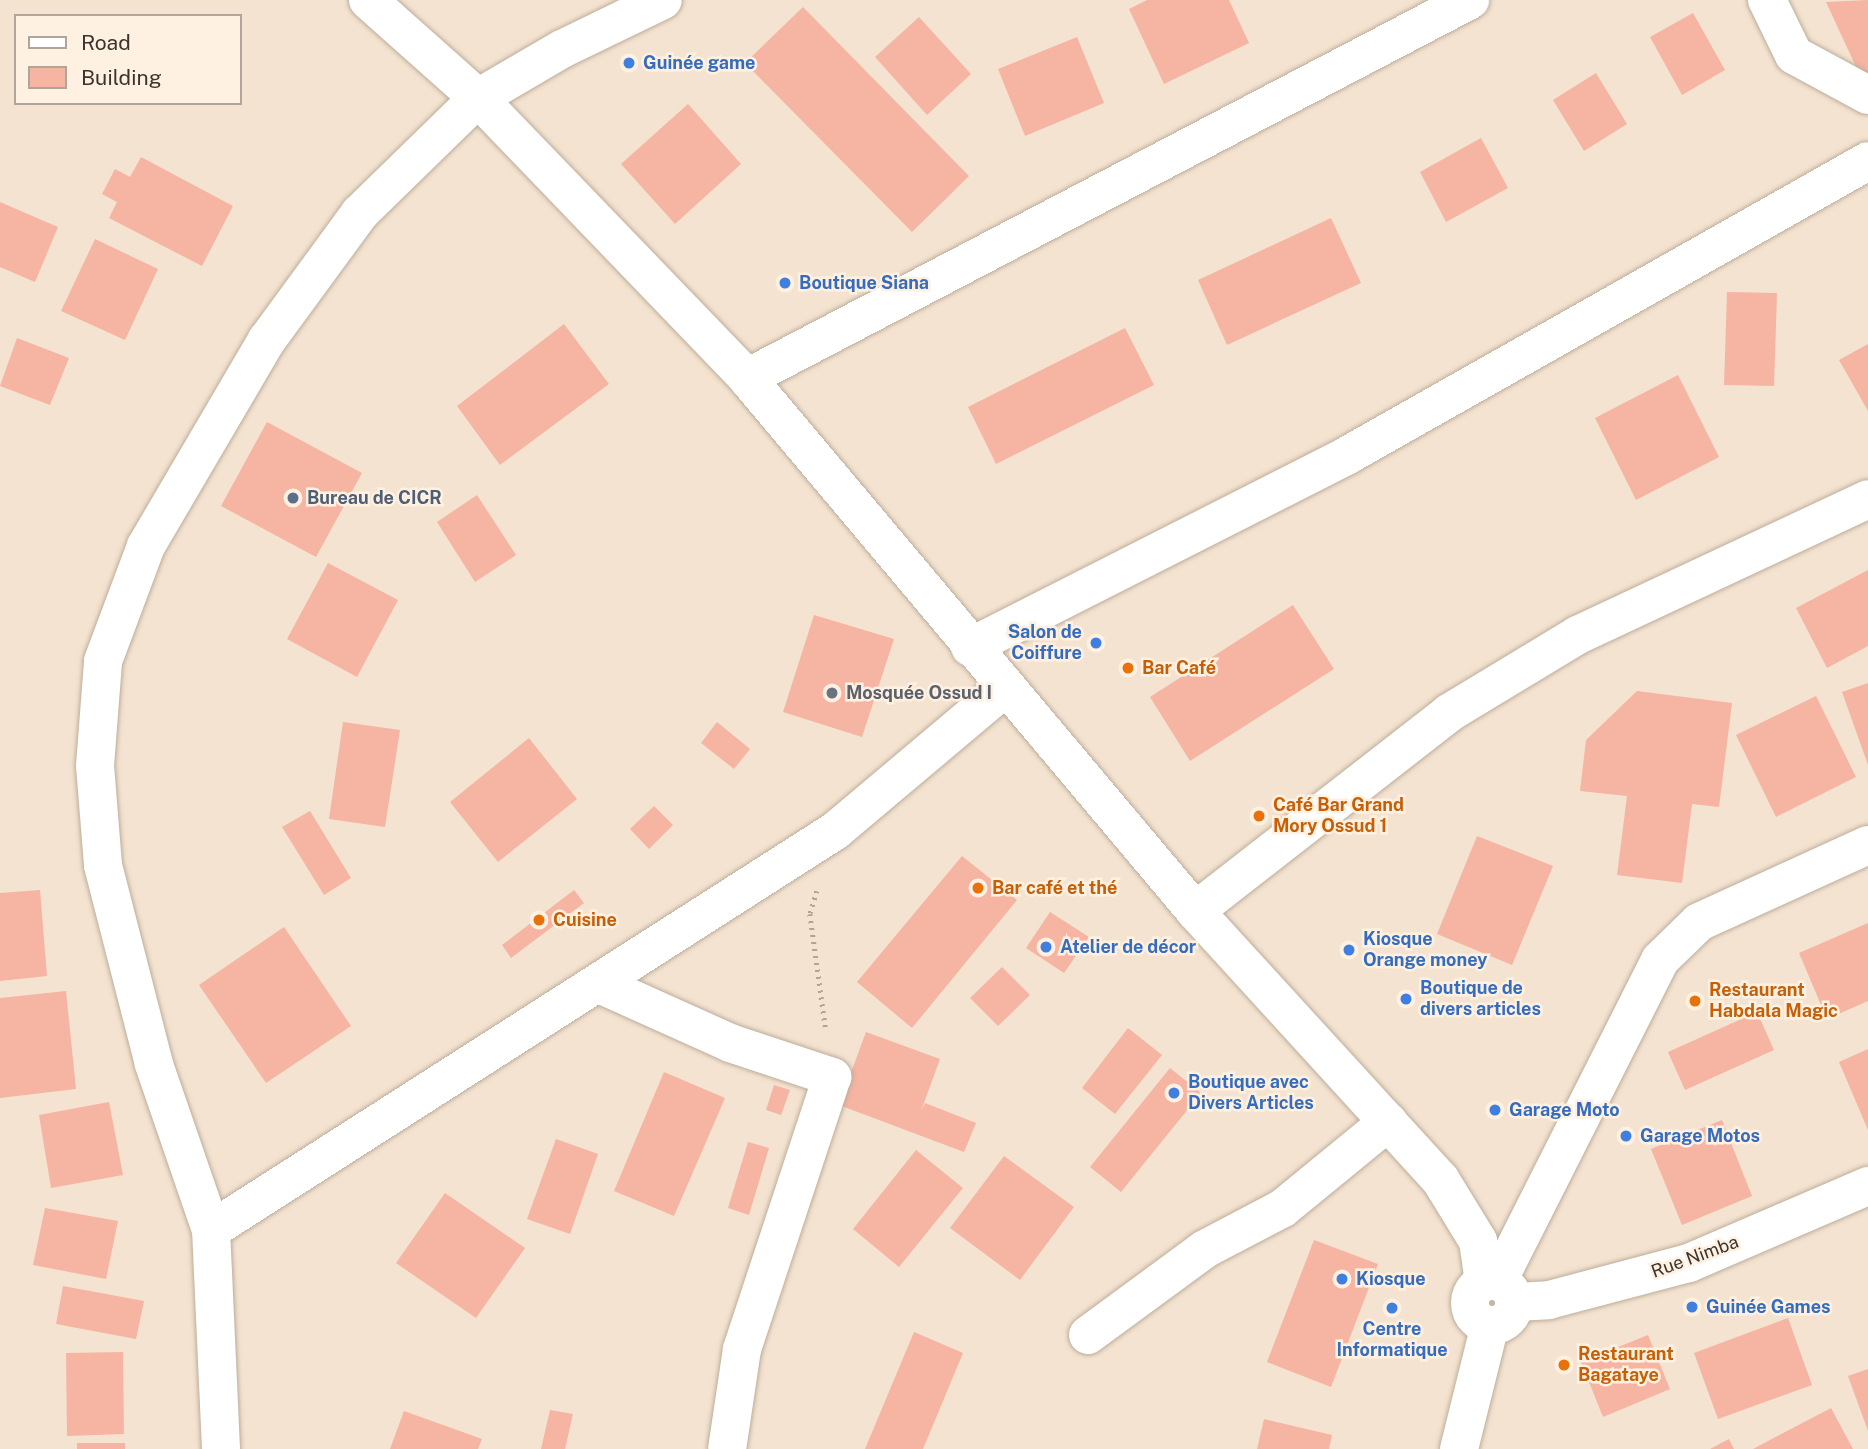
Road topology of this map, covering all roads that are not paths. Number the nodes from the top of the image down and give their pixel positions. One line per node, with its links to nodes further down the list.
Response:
1 (368, 0): 6 (street)
2 (663, 0): 6 (street)
3 (1471, 0): 8 (street)
4 (1768, 0): 5 (street)
5 (1868, 94)
6 (478, 98): 8 (street); 17 (street)
7 (1868, 161): 10 (street)
8 (747, 379): 10 (street)
9 (1868, 499): 13 (street)
10 (970, 647): 11 (street)
11 (1005, 688): 13 (street); 14 (street)
12 (1868, 845): 18 (street)
13 (1195, 911): 15 (street)
14 (599, 984): 17 (street); 21 (street)
15 (1388, 1122): 18 (street); 19 (street)
16 (1868, 1186): 18 (street, Rue Nimba)
17 (211, 1230): 20 (street)
18 (1497, 1298): 22 (street)
19 (1088, 1335)
20 (221, 1449)
21 (727, 1449)
22 (1460, 1449)

